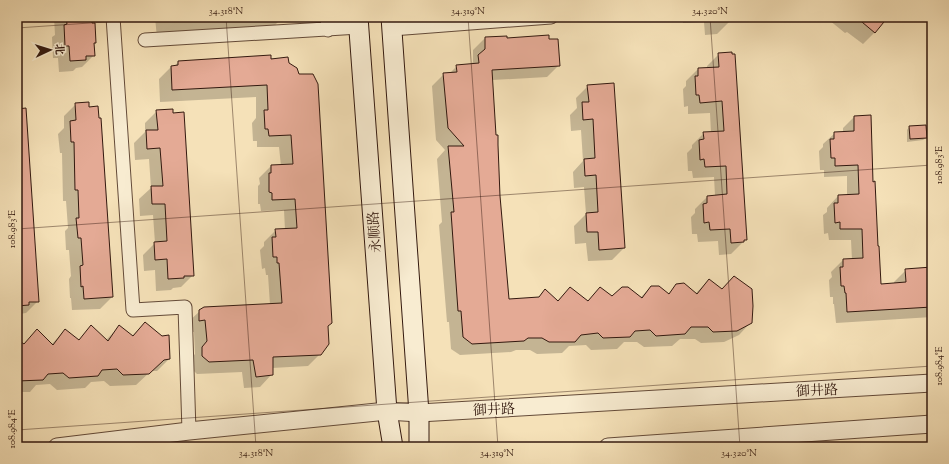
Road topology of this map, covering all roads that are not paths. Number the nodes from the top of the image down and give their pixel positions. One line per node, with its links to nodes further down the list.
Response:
1 (113, 17): 11 (street)
2 (551, 17): 5 (street)
3 (358, 22): 4 (street); 8 (main road, 永顺路)
4 (327, 23): 6 (street)
5 (392, 23): 9 (main road)
6 (145, 40)
7 (932, 383): 9 (street, 御井路)
8 (387, 411): 9 (street, 御井路); 11 (street, 御井路); 13 (main road, 永顺路)
9 (419, 413): 14 (main road)
10 (932, 424): 15 (street)
11 (189, 431): 12 (street, 御井路)
12 (57, 447)
13 (393, 447)
14 (419, 447)
15 (608, 447)

